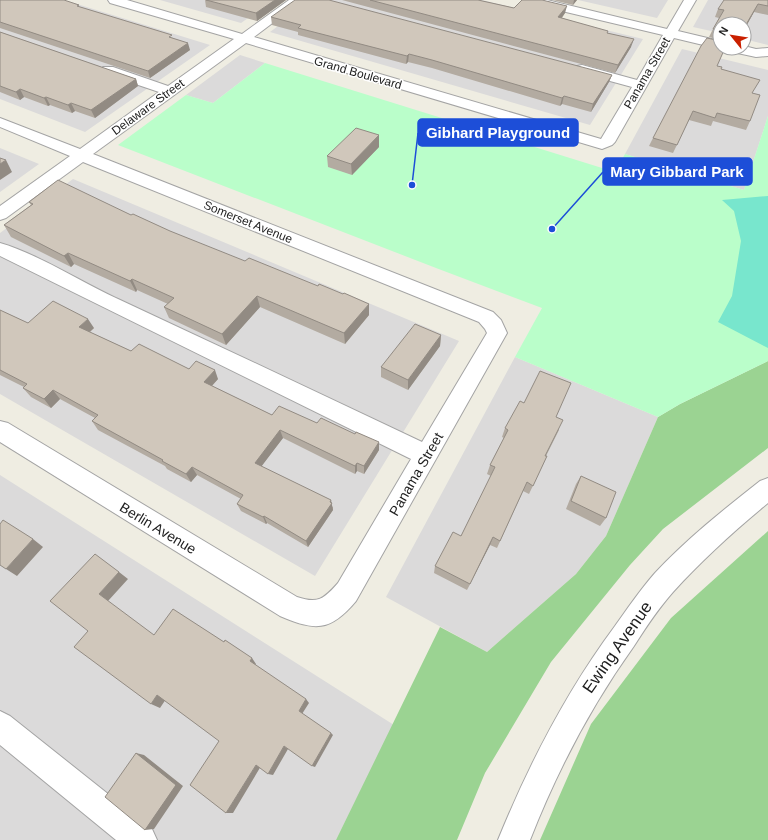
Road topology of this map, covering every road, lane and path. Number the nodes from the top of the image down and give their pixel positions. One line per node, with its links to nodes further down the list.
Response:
1 (114, 0): 6 (street, Grand Boulevard)
2 (297, 0): 6 (street, Delaware Street)
3 (532, 0): 5 (street)
4 (690, 0): 5 (street, Panama Street)
5 (670, 33): 7 (street); 12 (street, Panama Street)
6 (243, 38): 13 (street, Delaware Street); 15 (street, Grand Boulevard)
7 (712, 43)
8 (752, 51): 9 (street)
9 (768, 52)
10 (573, 66): 12 (street)
11 (98, 67): 13 (street)
12 (640, 85): 15 (street, Panama Street)
13 (170, 91): 16 (street, Delaware Street)
14 (0, 122): 16 (street, Somerset Avenue)
15 (602, 144)
16 (81, 155): 17 (street, Delaware Street); 19 (street, Somerset Avenue)
17 (0, 214)
18 (0, 249): 21 (street)
19 (494, 325): 21 (street, Panama Street)
20 (0, 430): 23 (street, Berlin Avenue)
21 (427, 456): 23 (street, Panama Street)
22 (768, 490): 26 (street, Ewing Avenue)
23 (321, 614)
24 (0, 726): 25 (street)
25 (141, 840)
26 (514, 840)

